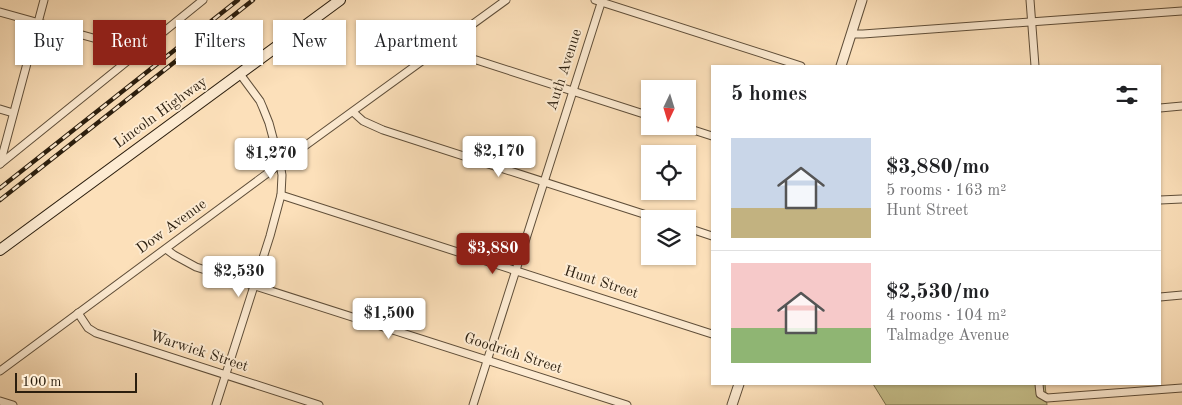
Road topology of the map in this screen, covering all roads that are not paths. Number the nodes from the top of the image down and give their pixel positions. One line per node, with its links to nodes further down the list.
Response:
1 (44, 0): 11 (street)
2 (203, 0): 14 (street)
3 (340, 0): 23 (main road, Lincoln Highway)
4 (506, 0): 12 (street, Dow Avenue)
5 (862, 0): 15 (street)
6 (1030, 0): 13 (street)
7 (599, 1): 20 (street); 24 (street, Auth Avenue)
8 (0, 12): 10 (street)
9 (1182, 12): 13 (street)
10 (30, 20)
11 (39, 20)
12 (476, 22)
13 (1032, 22): 15 (street); 22 (street)
14 (166, 30)
15 (851, 34): 21 (street)
16 (476, 61): 24 (street)
17 (26, 65): 28 (street)
18 (123, 65): 33 (street)
19 (418, 65): 29 (street, Dow Avenue)
20 (799, 65)
21 (840, 65)
22 (1035, 65)
23 (240, 74): 34 (street); 43 (main road, Lincoln Highway)
24 (573, 92): 30 (street); 35 (street, Auth Avenue)
25 (1182, 106): 26 (street)
26 (1161, 108)
27 (0, 109): 28 (street)
28 (13, 112): 33 (street)
29 (353, 112): 34 (street, Dow Avenue); 35 (street)
30 (641, 113)
31 (696, 131): 32 (street)
32 (711, 136)
33 (0, 164)
34 (280, 164): 36 (street); 42 (street, Dow Avenue)
35 (544, 182): 39 (street); 44 (street, Auth Avenue)
36 (280, 195): 44 (street, Hunt Street); 45 (street)
37 (1182, 199): 38 (street)
38 (1161, 200)
39 (641, 213)
40 (696, 231): 41 (street)
41 (711, 236)
42 (166, 249): 45 (street, Goodrich Street); 48 (street, Dow Avenue)
43 (0, 250)
44 (516, 271): 49 (street, Hunt Street); 50 (street, Auth Avenue)
45 (255, 285): 50 (street, Goodrich Street); 52 (street)
46 (1182, 295): 47 (street)
47 (1161, 297)
48 (78, 313): 51 (street, Dow Avenue); 52 (street, Warwick Street)
49 (711, 334)
50 (487, 360): 60 (street, Auth Avenue); 61 (street, Goodrich Street)
51 (0, 371)
52 (226, 375): 58 (street); 59 (street, Warwick Street)
53 (739, 385): 62 (street)
54 (1039, 385): 55 (street)
55 (1182, 388)
56 (0, 401): 57 (street)
57 (13, 405)
58 (216, 405)
59 (319, 405)
60 (473, 405)
61 (627, 405)
62 (732, 405)

